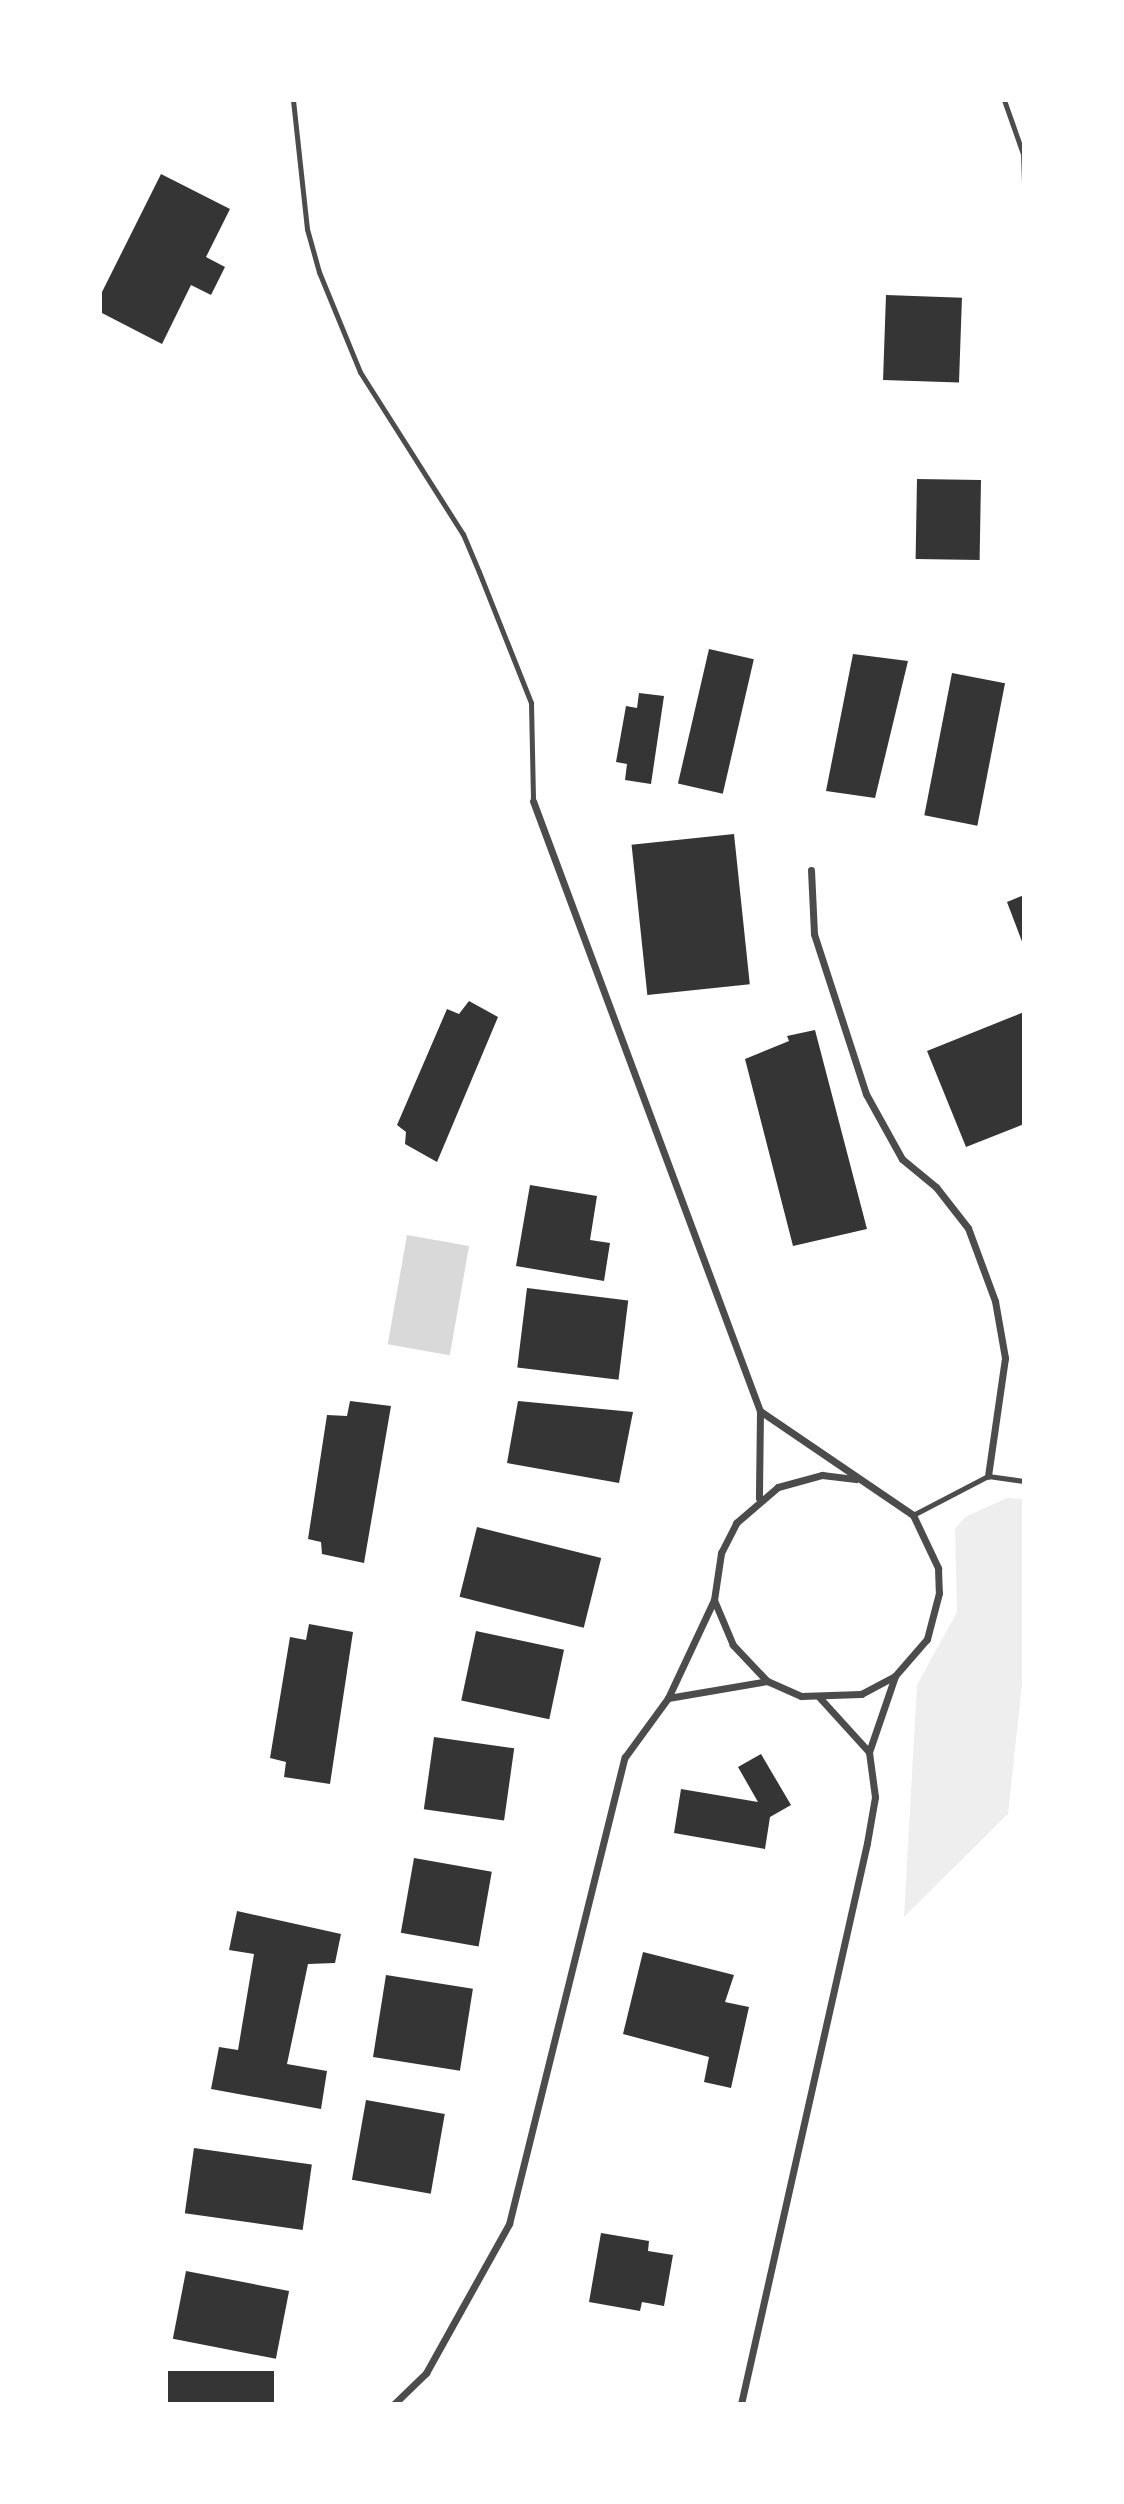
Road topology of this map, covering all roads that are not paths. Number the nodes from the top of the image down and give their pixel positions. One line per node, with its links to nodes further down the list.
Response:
1 (293, 100): 4 (lane)
2 (1004, 100): 3 (lane)
3 (1024, 186)
4 (533, 800): 6 (street)
5 (811, 870): 7 (street)
6 (761, 1411): 8 (street); 10 (street)
7 (988, 1476): 9 (lane); 11 (lane)
8 (856, 1479): 10 (street); 11 (street)
9 (1024, 1481)
10 (759, 1497): 12 (street)
11 (913, 1515): 13 (street)
12 (714, 1600): 14 (street); 16 (street)
13 (895, 1676): 15 (street); 17 (street)
14 (766, 1681): 15 (street); 16 (street)
15 (819, 1697): 17 (street)
16 (667, 1699): 18 (street)
17 (869, 1752): 19 (street)
18 (394, 2404)
19 (741, 2404)

